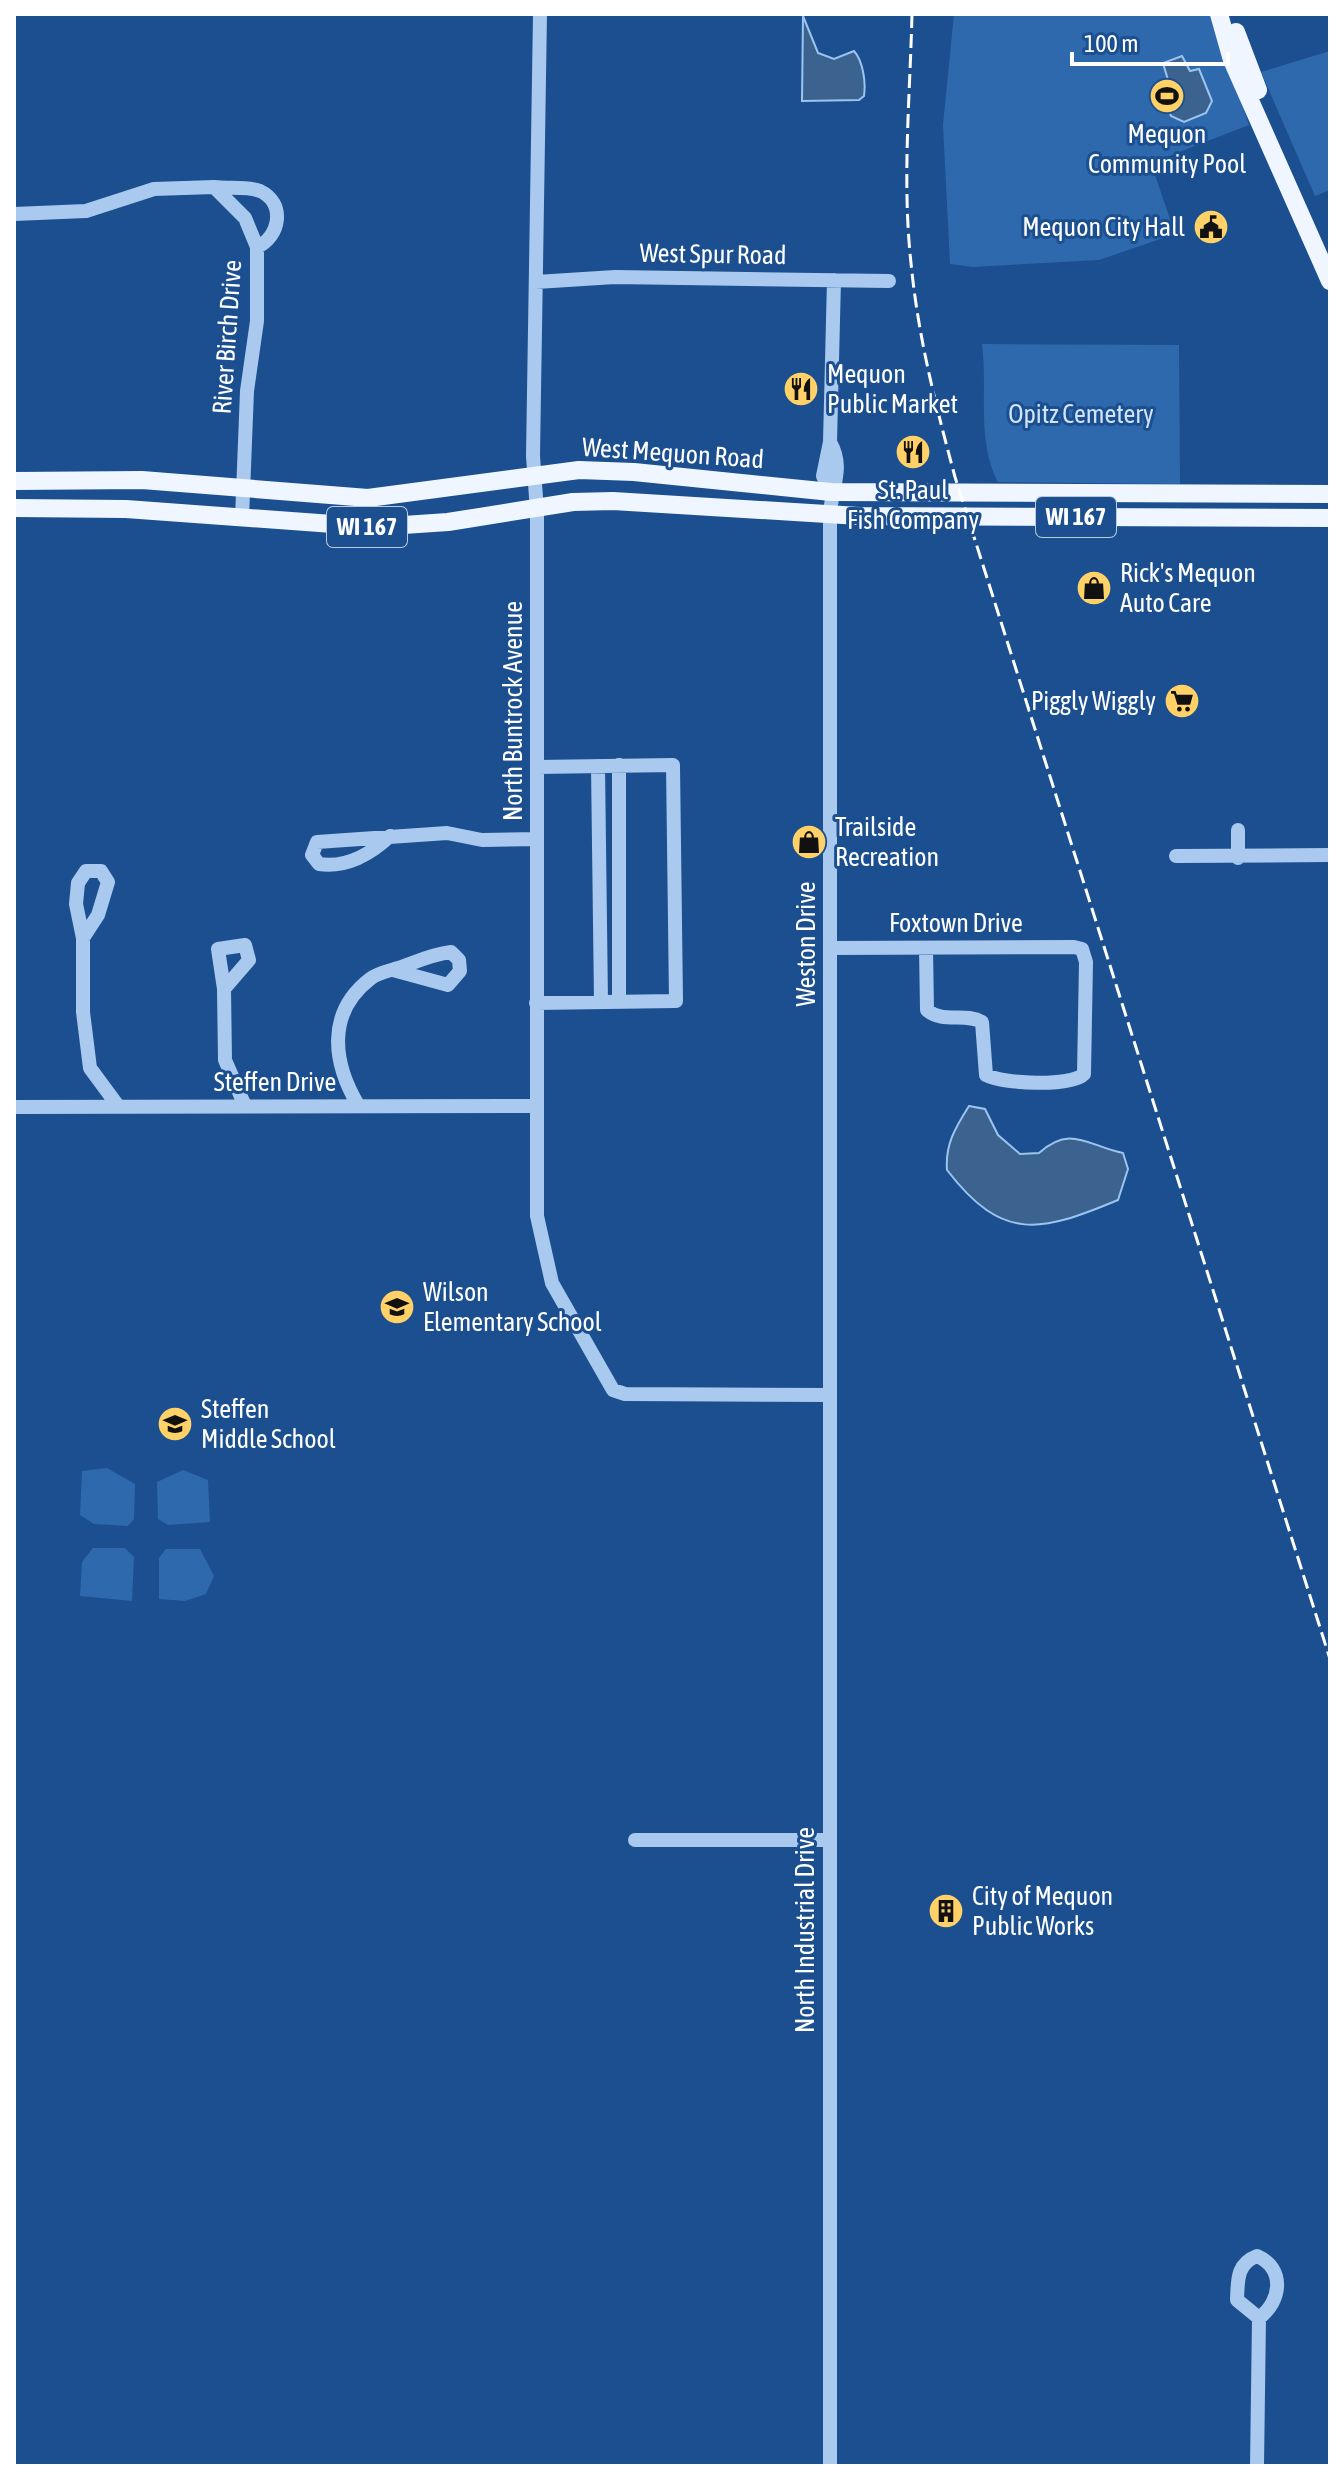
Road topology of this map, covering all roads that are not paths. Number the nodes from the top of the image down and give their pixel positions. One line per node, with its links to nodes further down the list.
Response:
1 (540, 14): 11 (street, North Buntrock Avenue)
2 (1219, 14): 10 (main road)
3 (1230, 14): 7 (main road)
4 (214, 187): 5 (street); 6 (street, River Birch Drive); 6 (street)
5 (14, 214)
6 (257, 247): 14 (street, River Birch Drive)
7 (1330, 252)
8 (834, 280): 9 (street, West Spur Road); 11 (street, West Spur Road); 15 (street, Weston Drive)
9 (889, 281)
10 (1330, 281)
11 (536, 282): 12 (street, North Buntrock Avenue)
12 (534, 475): 14 (main road, West Mequon Road / WI 167); 15 (main road, West Mequon Road / WI 167); 19 (street, North Buntrock Avenue)
13 (14, 481): 14 (main road, West Mequon Road / WI 167)
14 (243, 490): 23 (street, River Birch Drive)
15 (831, 492): 16 (main road, West Mequon Road / WI 167); 20 (street, Weston Drive)
16 (1123, 492): 17 (main road, West Mequon Road / WI 167); 21 (main road)
17 (1330, 494)
18 (14, 508): 23 (main road, West Mequon Road / WI 167)
19 (537, 511): 20 (main road, West Mequon Road / WI 167); 23 (main road, West Mequon Road / WI 167); 26 (street, North Buntrock Avenue)
20 (830, 515): 21 (main road, West Mequon Road / WI 167); 34 (street, Weston Drive)
21 (1123, 517): 22 (main road, West Mequon Road / WI 167)
22 (1325, 517)
23 (242, 518)
24 (619, 765): 25 (street); 39 (street); 39 (street)
25 (598, 766): 26 (street); 38 (street)
26 (537, 767): 29 (street, North Buntrock Avenue)
27 (1238, 830): 32 (street)
28 (390, 836): 28 (street); 29 (street)
29 (537, 839): 40 (street, North Buntrock Avenue)
30 (1330, 855): 32 (street)
31 (1176, 856): 32 (street)
32 (1238, 858)
33 (83, 938): 42 (street)
34 (830, 948): 35 (street, Foxtown Drive); 46 (street, Weston Drive)
35 (926, 948): 35 (street, Foxtown Drive)
36 (393, 970): 41 (street)
37 (224, 989): 43 (street)
38 (601, 1002): 39 (street); 40 (street)
39 (619, 1002)
40 (536, 1003): 44 (street, North Buntrock Avenue)
41 (358, 1105): 43 (street, Steffen Drive); 44 (street, Steffen Drive)
42 (118, 1106): 43 (street, Steffen Drive); 45 (street, Steffen Drive)
43 (245, 1106)
44 (536, 1106): 46 (street, North Buntrock Avenue)
45 (14, 1107)
46 (830, 1395): 48 (street, North Industrial Drive)
47 (635, 1840): 48 (street)
48 (828, 1840): 50 (street, North Industrial Drive)
49 (1259, 2318): 51 (street)
50 (830, 2466)
51 (1257, 2466)

